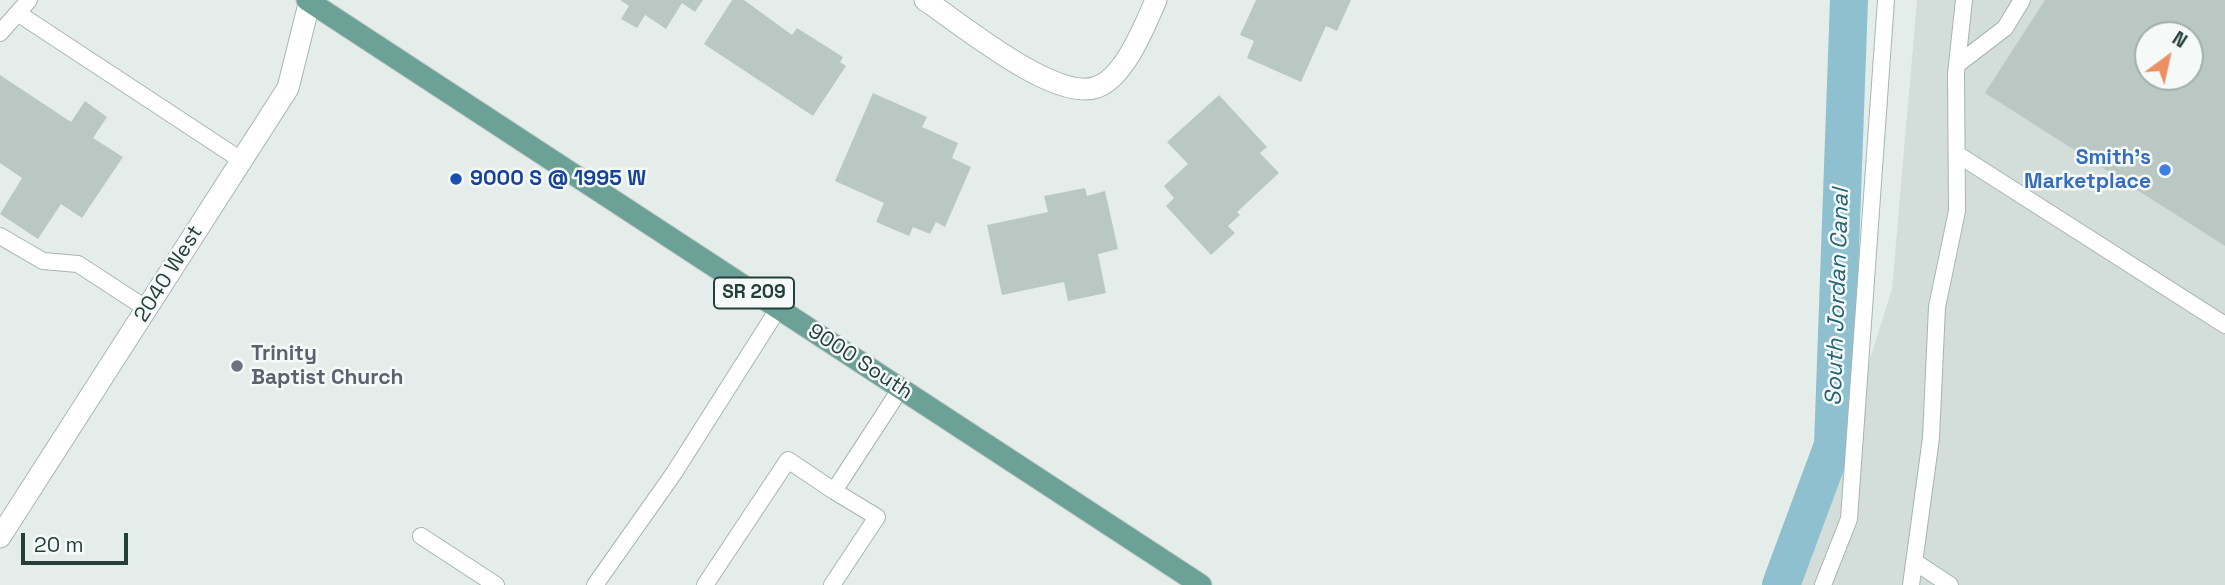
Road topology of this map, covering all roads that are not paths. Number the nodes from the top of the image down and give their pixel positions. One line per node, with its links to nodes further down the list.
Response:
1 (29, 0): 8 (lane)
2 (925, 0): 3 (street)
3 (1156, 0)
4 (1886, 0): 27 (lane)
5 (1964, 0): 10 (lane)
6 (2022, 0): 10 (lane)
7 (309, 1): 12 (street, 2040 West); 15 (main road, 9000 South / SR 209)
8 (19, 14): 9 (lane); 12 (lane)
9 (0, 33)
10 (1958, 64): 11 (lane)
11 (1957, 154): 16 (lane); 21 (lane)
12 (241, 160): 14 (street, 2040 West)
13 (0, 236): 14 (lane)
14 (148, 309): 20 (street, 2040 West)
15 (778, 309): 17 (main road, 9000 South / SR 209); 23 (lane)
16 (2225, 325)
17 (901, 388): 18 (lane); 26 (main road, 9000 South / SR 209)
18 (834, 491): 24 (lane); 25 (lane)
19 (421, 536): 22 (lane)
20 (0, 537)
21 (1915, 562): 28 (lane); 29 (lane)
22 (496, 585)
23 (595, 585)
24 (705, 585)
25 (832, 585)
26 (1202, 585)
27 (1823, 585)
28 (1911, 585)
29 (1950, 585)

